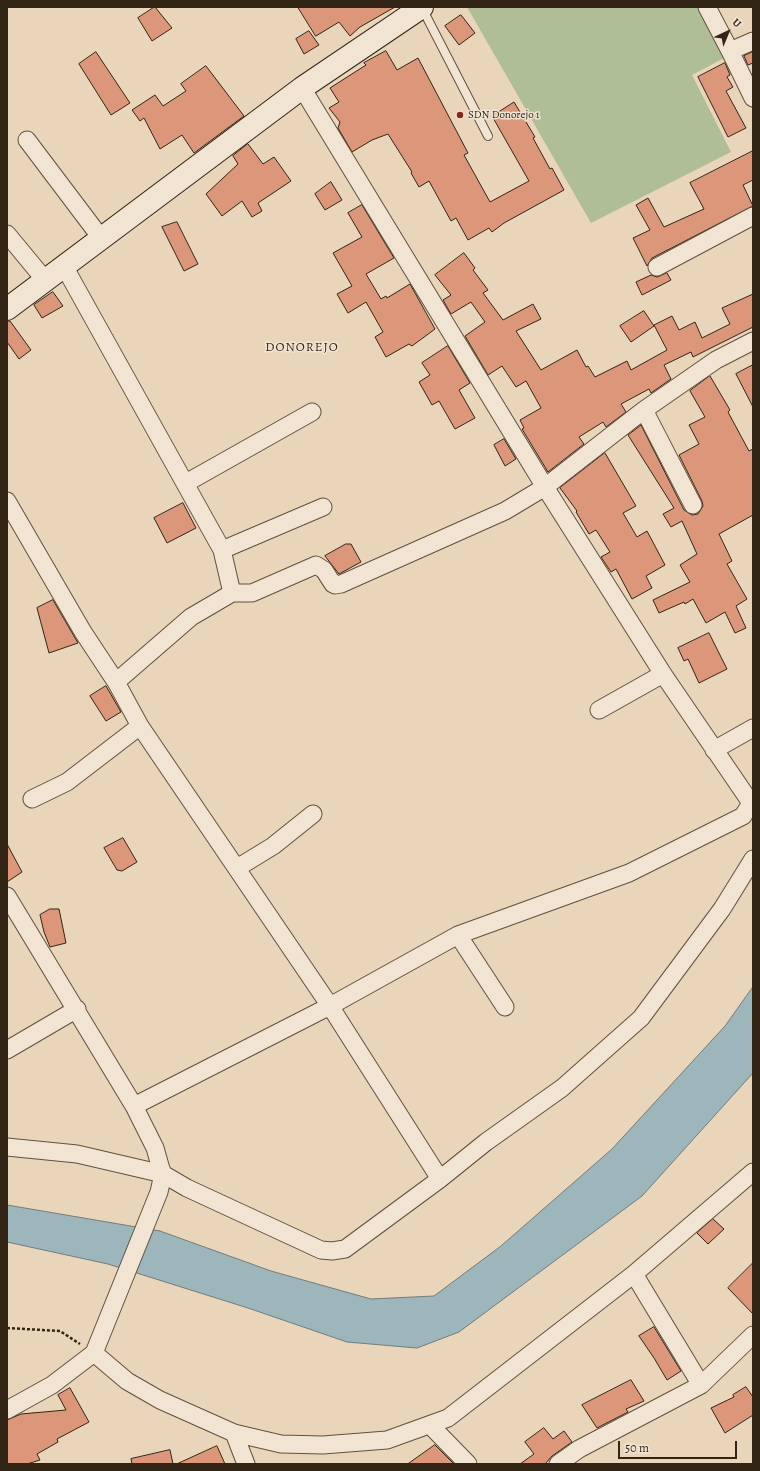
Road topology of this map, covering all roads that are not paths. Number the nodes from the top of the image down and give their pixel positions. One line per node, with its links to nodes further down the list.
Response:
1 (422, 7): 5 (main road); 7 (lane)
2 (707, 7): 4 (street)
3 (753, 40): 4 (street)
4 (730, 50): 6 (street)
5 (302, 88): 11 (main road); 20 (street)
6 (753, 98)
7 (488, 136)
8 (27, 140): 11 (street)
9 (753, 216): 13 (street)
10 (7, 234): 14 (street)
11 (101, 238): 12 (main road)
12 (64, 266): 14 (main road); 19 (street)
13 (657, 267)
14 (45, 280): 15 (main road)
15 (7, 309)
16 (753, 341): 17 (street)
17 (644, 410): 20 (street); 22 (street)
18 (312, 412): 19 (street)
19 (186, 483): 24 (street)
20 (545, 486): 25 (street); 26 (street)
21 (7, 501): 27 (street)
22 (693, 505)
23 (323, 507): 24 (street)
24 (222, 550): 25 (street)
25 (232, 593): 27 (street)
26 (663, 674): 28 (street); 31 (street)
27 (116, 682): 29 (street)
28 (599, 710)
29 (140, 726): 32 (street); 35 (street)
30 (753, 728): 31 (street)
31 (714, 750): 37 (street)
32 (32, 799)
33 (313, 814): 35 (street)
34 (753, 859): 46 (street)
35 (237, 868): 38 (street)
36 (7, 896): 40 (street)
37 (458, 935): 38 (street); 39 (street)
38 (330, 1006): 42 (street); 46 (street)
39 (505, 1007)
40 (77, 1009): 41 (street); 42 (street)
41 (7, 1050)
42 (134, 1106): 45 (street)
43 (7, 1147): 45 (street)
44 (753, 1172): 47 (street)
45 (163, 1174): 46 (street); 49 (street)
46 (440, 1179)
47 (634, 1274): 50 (street); 52 (street)
48 (753, 1335): 50 (street)
49 (94, 1353): 51 (street); 53 (street)
50 (701, 1385): 56 (street)
51 (7, 1410)
52 (430, 1425): 53 (street); 55 (street)
53 (234, 1433): 54 (street)
54 (246, 1464)
55 (468, 1464)
56 (558, 1464)

